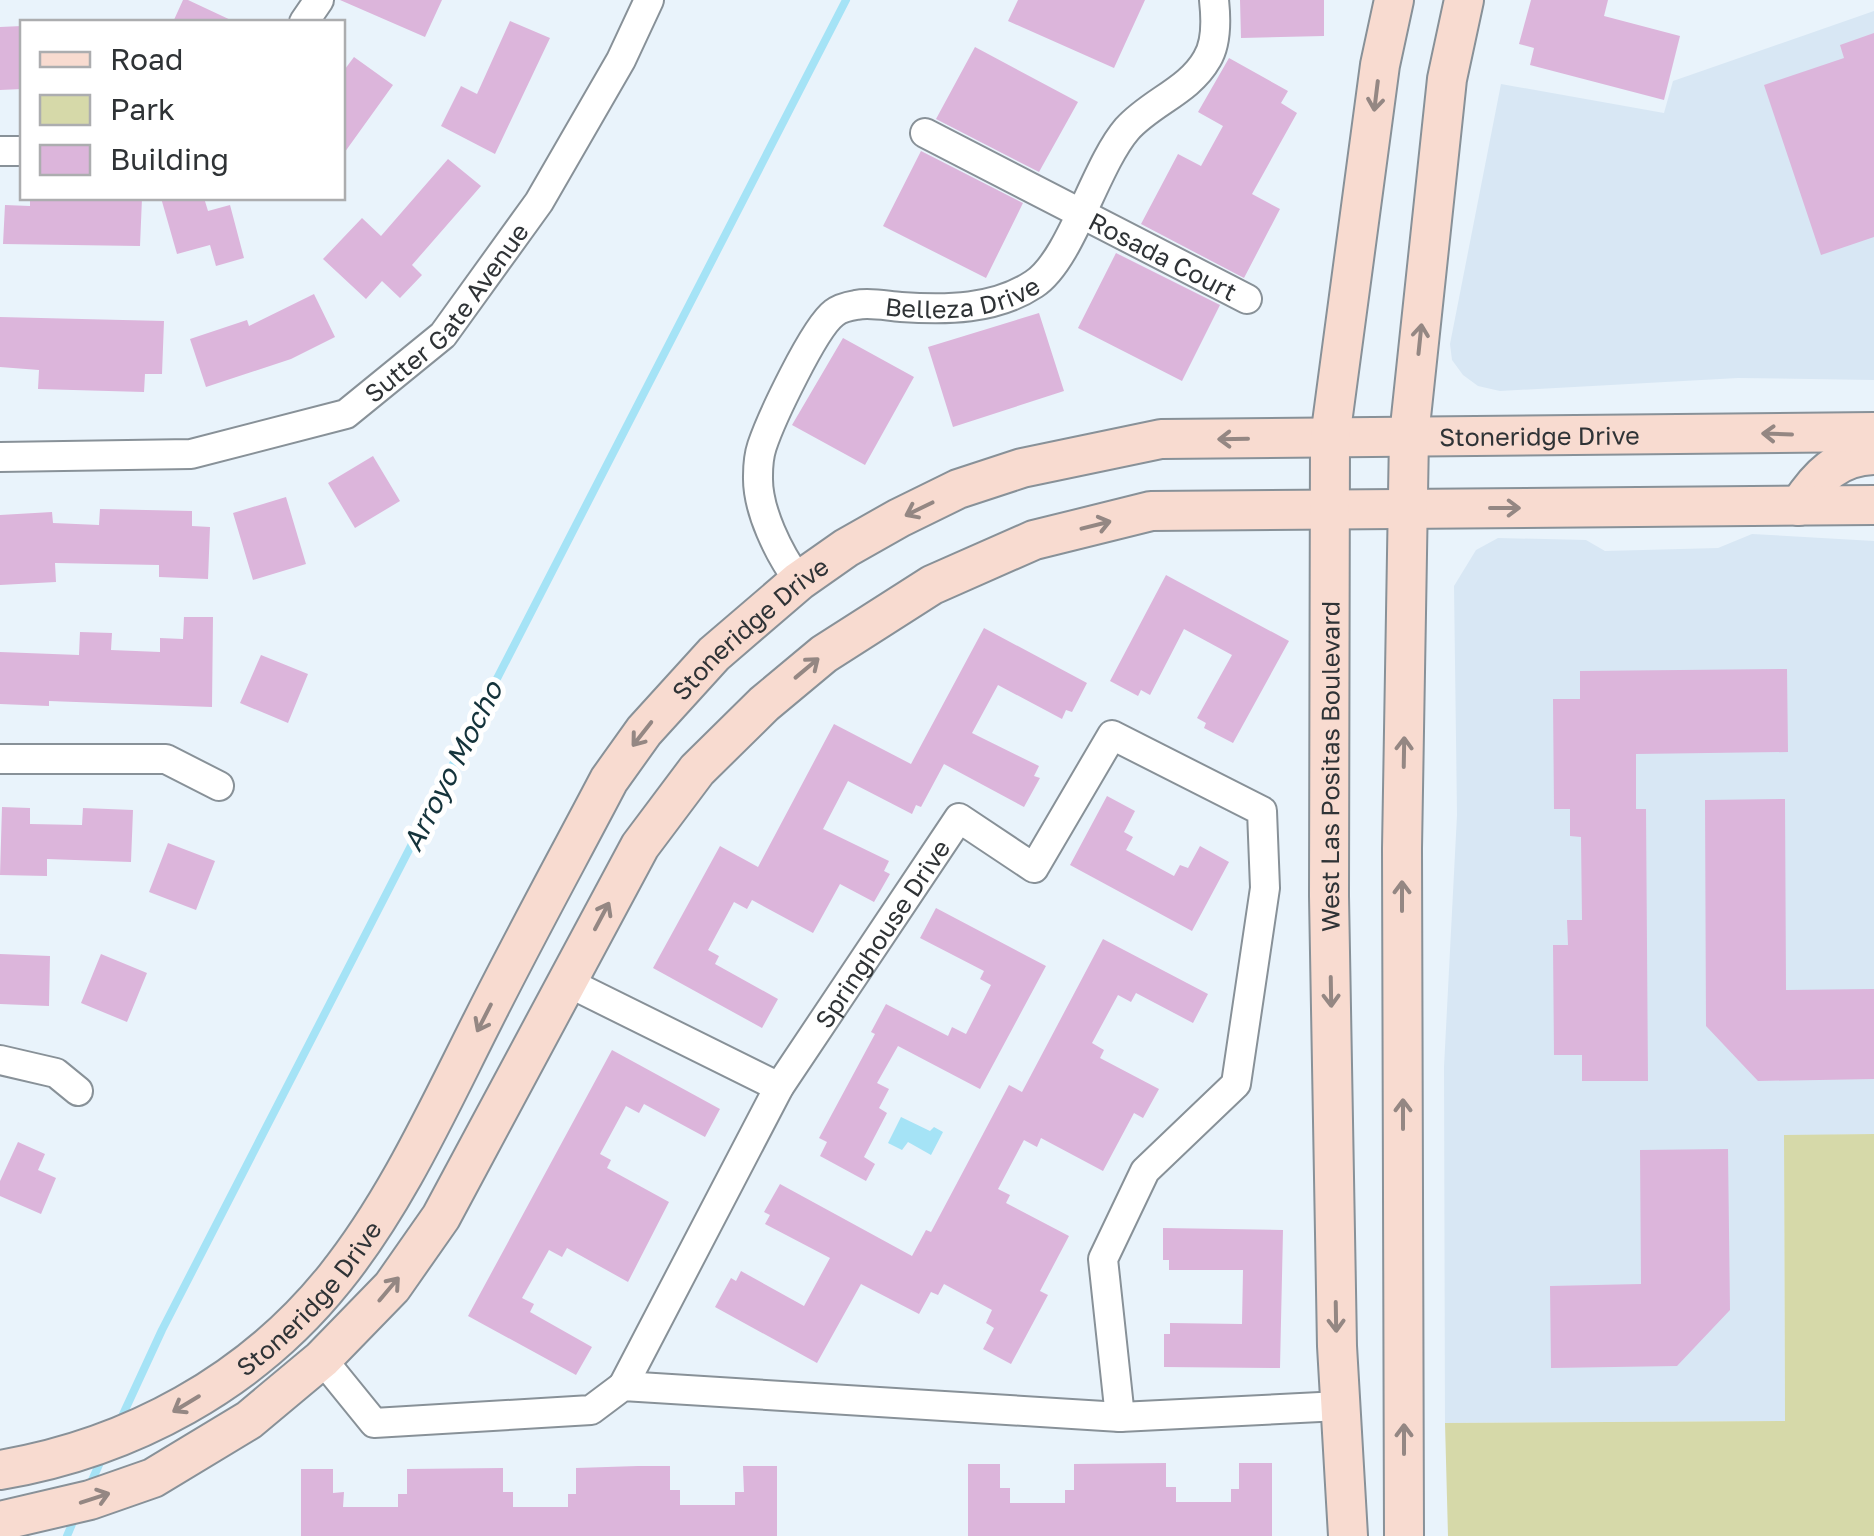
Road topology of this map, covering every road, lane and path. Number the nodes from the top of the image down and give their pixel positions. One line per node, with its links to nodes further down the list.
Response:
1 (649, 0): 12 (street, Sutter Gate Avenue)
2 (1214, 0): 6 (street, Belleza Drive)
3 (1394, 0): 10 (main road, West Las Positas Boulevard, one-way to 10)
4 (1464, 0): 9 (main road, one-way to 4)
5 (925, 133): 6 (street, Rosada Court)
6 (1079, 212): 7 (street, Rosada Court); 17 (street, Belleza Drive)
7 (1247, 299)
8 (1874, 432): 9 (main road, Stoneridge Drive, one-way to 9)
9 (1408, 436): 10 (main road, Stoneridge Drive); 15 (main road)
10 (1330, 438): 16 (main road, West Las Positas Boulevard); 17 (main road, Stoneridge Drive, one-way to 17)
11 (1874, 456): 14 (main road)
12 (0, 457)
13 (1874, 505): 14 (main road, Stoneridge Drive)
14 (1799, 506): 15 (main road, Stoneridge Drive, one-way to 14)
15 (1408, 509): 16 (main road, Stoneridge Drive); 32 (main road, one-way to 15)
16 (1330, 510): 21 (main road, Stoneridge Drive, one-way to 16); 27 (main road, West Las Positas Boulevard, one-way to 27)
17 (799, 581): 20 (main road, Stoneridge Drive, one-way to 20)
18 (0, 758): 19 (street)
19 (219, 786)
20 (515, 956): 21 (main road); 29 (main road, Stoneridge Drive, one-way to 29)
21 (567, 982): 23 (street); 25 (main road, Stoneridge Drive, one-way to 21)
22 (0, 1060): 24 (street)
23 (779, 1086): 26 (street, Springhouse Drive); 28 (street, Springhouse Drive)
24 (78, 1091)
25 (322, 1360): 26 (street); 30 (main road, Stoneridge Drive, one-way to 25)
26 (623, 1386): 28 (street)
27 (1340, 1406): 28 (street); 31 (main road, West Las Positas Boulevard)
28 (1120, 1417)
29 (0, 1470)
30 (0, 1520)
31 (1348, 1536)
32 (1404, 1536)

